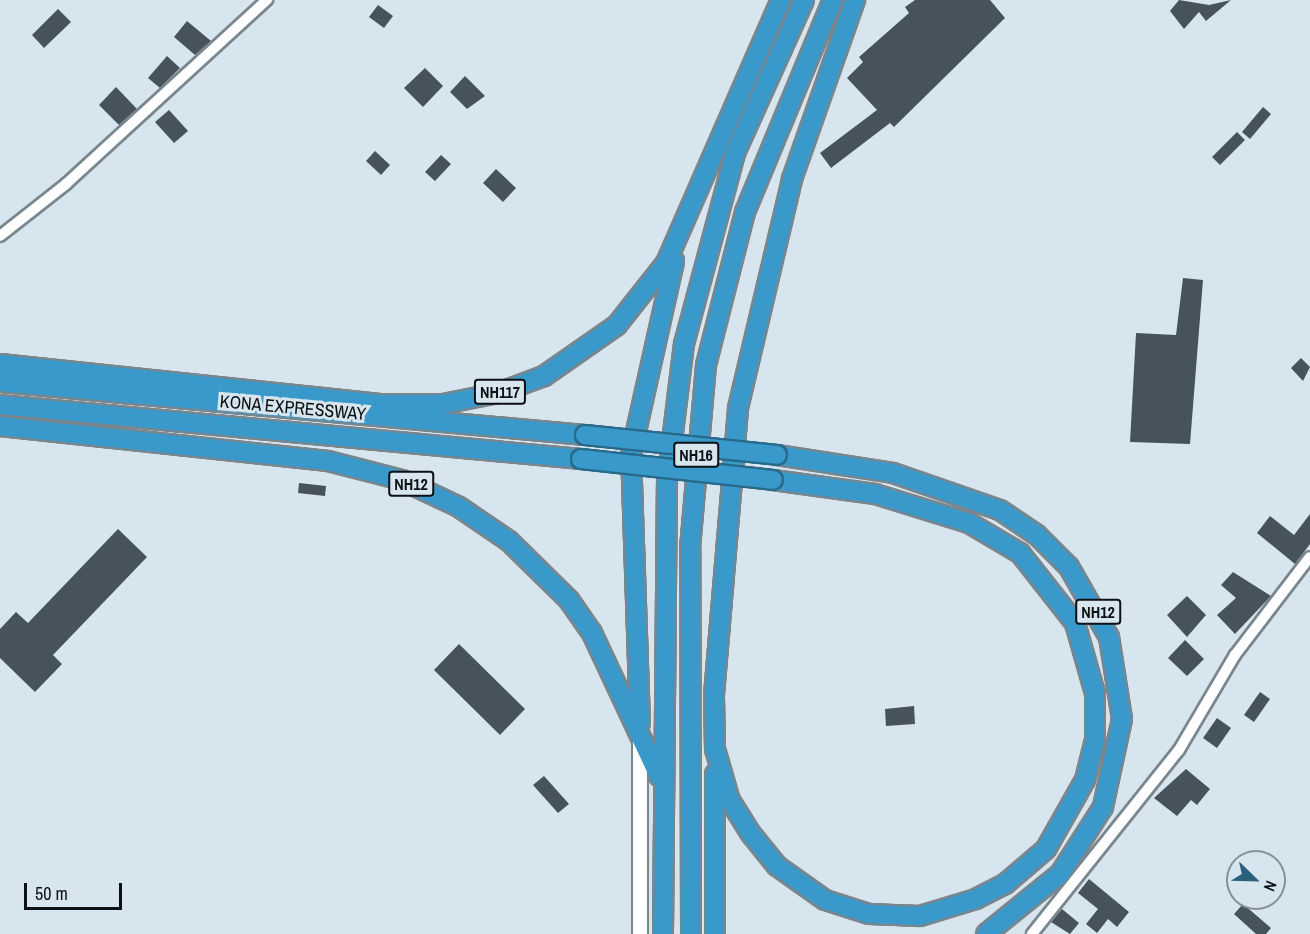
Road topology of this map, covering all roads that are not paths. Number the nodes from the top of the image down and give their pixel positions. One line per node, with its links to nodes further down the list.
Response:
1 (267, 0): 7 (street)
2 (781, 0): 6 (highway, NH117)
3 (804, 0): 15 (highway, NH16)
4 (833, 0): 18 (highway, NH16)
5 (855, 0): 14 (highway)
6 (683, 233): 8 (highway, NH117); 13 (highway)
7 (0, 236)
8 (0, 364)
9 (0, 382): 20 (highway, KONA EXPRESSWAY / NH12, bridge)
10 (0, 405): 14 (highway, KONA EXPRESSWAY / NH12, bridge)
11 (0, 426): 13 (highway, NH12)
12 (1310, 557): 21 (street)
13 (640, 730): 15 (highway, NH12); 16 (street)
14 (716, 749): 19 (highway)
15 (664, 795): 17 (highway, NH12)
16 (640, 934)
17 (663, 934)
18 (691, 934)
19 (715, 934)
20 (986, 934)
21 (1032, 934)

